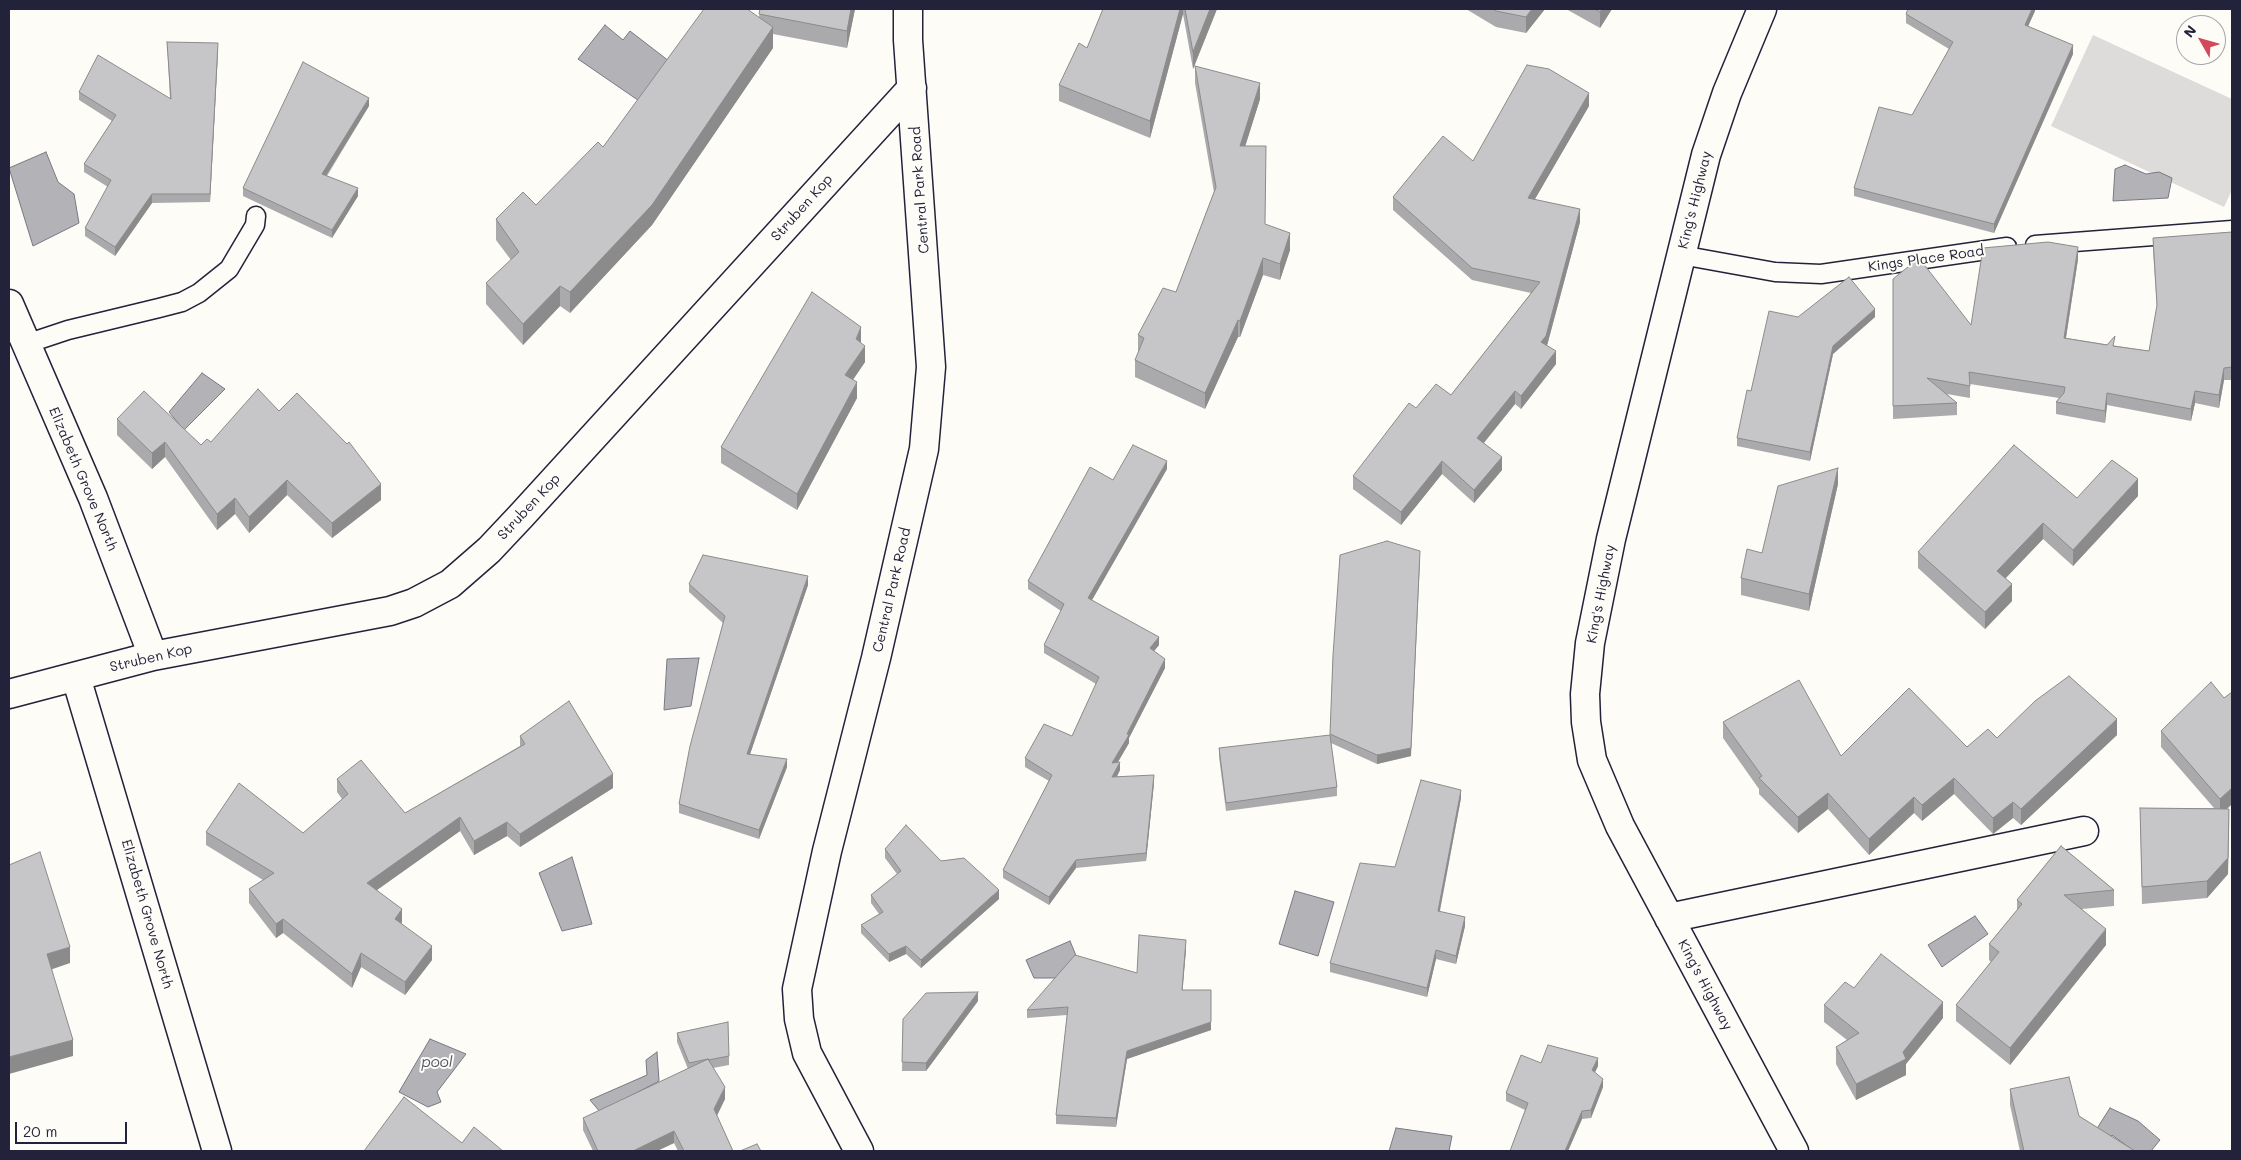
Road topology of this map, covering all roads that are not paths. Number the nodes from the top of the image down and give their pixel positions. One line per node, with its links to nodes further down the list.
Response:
1 (908, 9): 3 (street, Central Park Road)
2 (1762, 9): 6 (street, King's Highway)
3 (912, 88): 9 (street, Struben Kop); 15 (street, Central Park Road)
4 (256, 216): 8 (lane)
5 (2232, 230): 6 (lane, Kings Place Road)
6 (1681, 255): 13 (street, King's Highway)
7 (9, 304): 8 (street, Elizabeth Grove North)
8 (26, 344): 9 (street, Elizabeth Grove North)
9 (153, 656): 10 (street, Struben Kop)
10 (76, 677): 11 (street, Struben Kop); 14 (street, Elizabeth Grove North)
11 (9, 694)
12 (2084, 831): 13 (street)
13 (1669, 918): 16 (street, King's Highway)
14 (217, 1151)
15 (859, 1151)
16 (1794, 1151)

